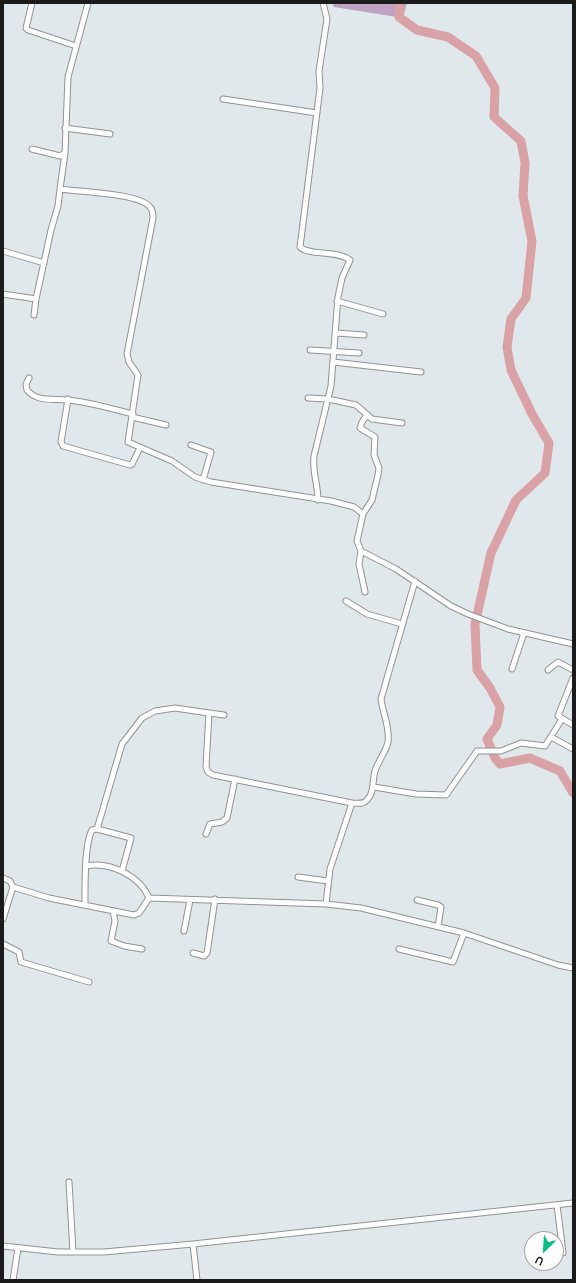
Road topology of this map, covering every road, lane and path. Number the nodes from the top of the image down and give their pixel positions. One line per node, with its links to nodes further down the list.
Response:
1 (32, 3): 4 (street)
2 (88, 3): 4 (street)
3 (323, 3): 6 (street)
4 (76, 46): 7 (street)
5 (223, 99): 6 (street)
6 (317, 113): 16 (street)
7 (66, 128): 8 (street); 10 (street)
8 (110, 134)
9 (32, 149): 10 (street)
10 (65, 153): 11 (street)
11 (60, 189): 13 (street); 30 (street)
12 (3, 251): 13 (street)
13 (44, 263): 15 (street)
14 (3, 294): 15 (street)
15 (36, 299): 18 (street)
16 (337, 301): 17 (street); 19 (street)
17 (383, 314)
18 (34, 315)
19 (336, 332): 20 (street); 22 (street)
20 (364, 335)
21 (310, 350): 22 (street)
22 (334, 351): 23 (street); 24 (street)
23 (359, 353)
24 (333, 362): 25 (street); 29 (street)
25 (421, 372)
26 (29, 378): 28 (street)
27 (308, 398): 29 (street)
28 (68, 399): 30 (street); 35 (street)
29 (328, 399): 31 (street); 37 (street)
30 (133, 416): 33 (street); 35 (street)
31 (367, 416): 32 (street); 38 (street)
32 (402, 423)
33 (166, 425)
34 (190, 445): 36 (street)
35 (140, 448): 36 (street)
36 (203, 480): 37 (street)
37 (318, 500): 38 (street)
38 (363, 514): 39 (street)
39 (361, 551): 40 (street); 41 (street)
40 (415, 581): 43 (street); 44 (street)
41 (365, 592)
42 (346, 601): 43 (street)
43 (402, 624): 57 (street)
44 (524, 633): 45 (street); 46 (street)
45 (573, 644)
46 (512, 669)
47 (548, 670): 48 (street)
48 (573, 670)
49 (573, 678): 52 (street)
50 (209, 713): 51 (street); 56 (street); 59 (street)
51 (224, 715)
52 (562, 719): 53 (street); 54 (street)
53 (573, 725)
54 (552, 737): 55 (street); 57 (street)
55 (573, 749)
56 (235, 780): 58 (street); 60 (street)
57 (374, 787): 58 (street)
58 (352, 803): 65 (street)
59 (97, 828): 61 (street); 62 (street)
60 (206, 834)
61 (86, 866): 62 (street); 72 (street)
62 (122, 871): 67 (street)
63 (298, 877): 65 (street)
64 (3, 878): 66 (street)
65 (328, 881): 71 (street)
66 (13, 887): 72 (street); 74 (street)
67 (149, 898): 69 (street); 73 (street)
68 (215, 899): 69 (street); 71 (street); 81 (street)
69 (190, 900): 76 (street)
70 (417, 900): 75 (street)
71 (326, 904): 75 (street)
72 (85, 905): 73 (street)
73 (113, 911): 79 (street)
74 (3, 919)
75 (438, 927): 77 (street)
76 (184, 931)
77 (464, 932): 80 (street); 82 (street)
78 (3, 944): 83 (street)
79 (142, 949)
80 (398, 949)
81 (192, 954)
82 (573, 968)
83 (89, 982)
84 (69, 1182): 91 (street)
85 (573, 1203): 86 (street)
86 (557, 1205): 87 (street); 88 (street)
87 (560, 1231)
88 (193, 1244): 91 (street); 93 (street)
89 (3, 1246): 90 (street)
90 (18, 1248): 91 (street); 92 (street)
91 (73, 1252)
92 (13, 1280)
93 (197, 1280)

